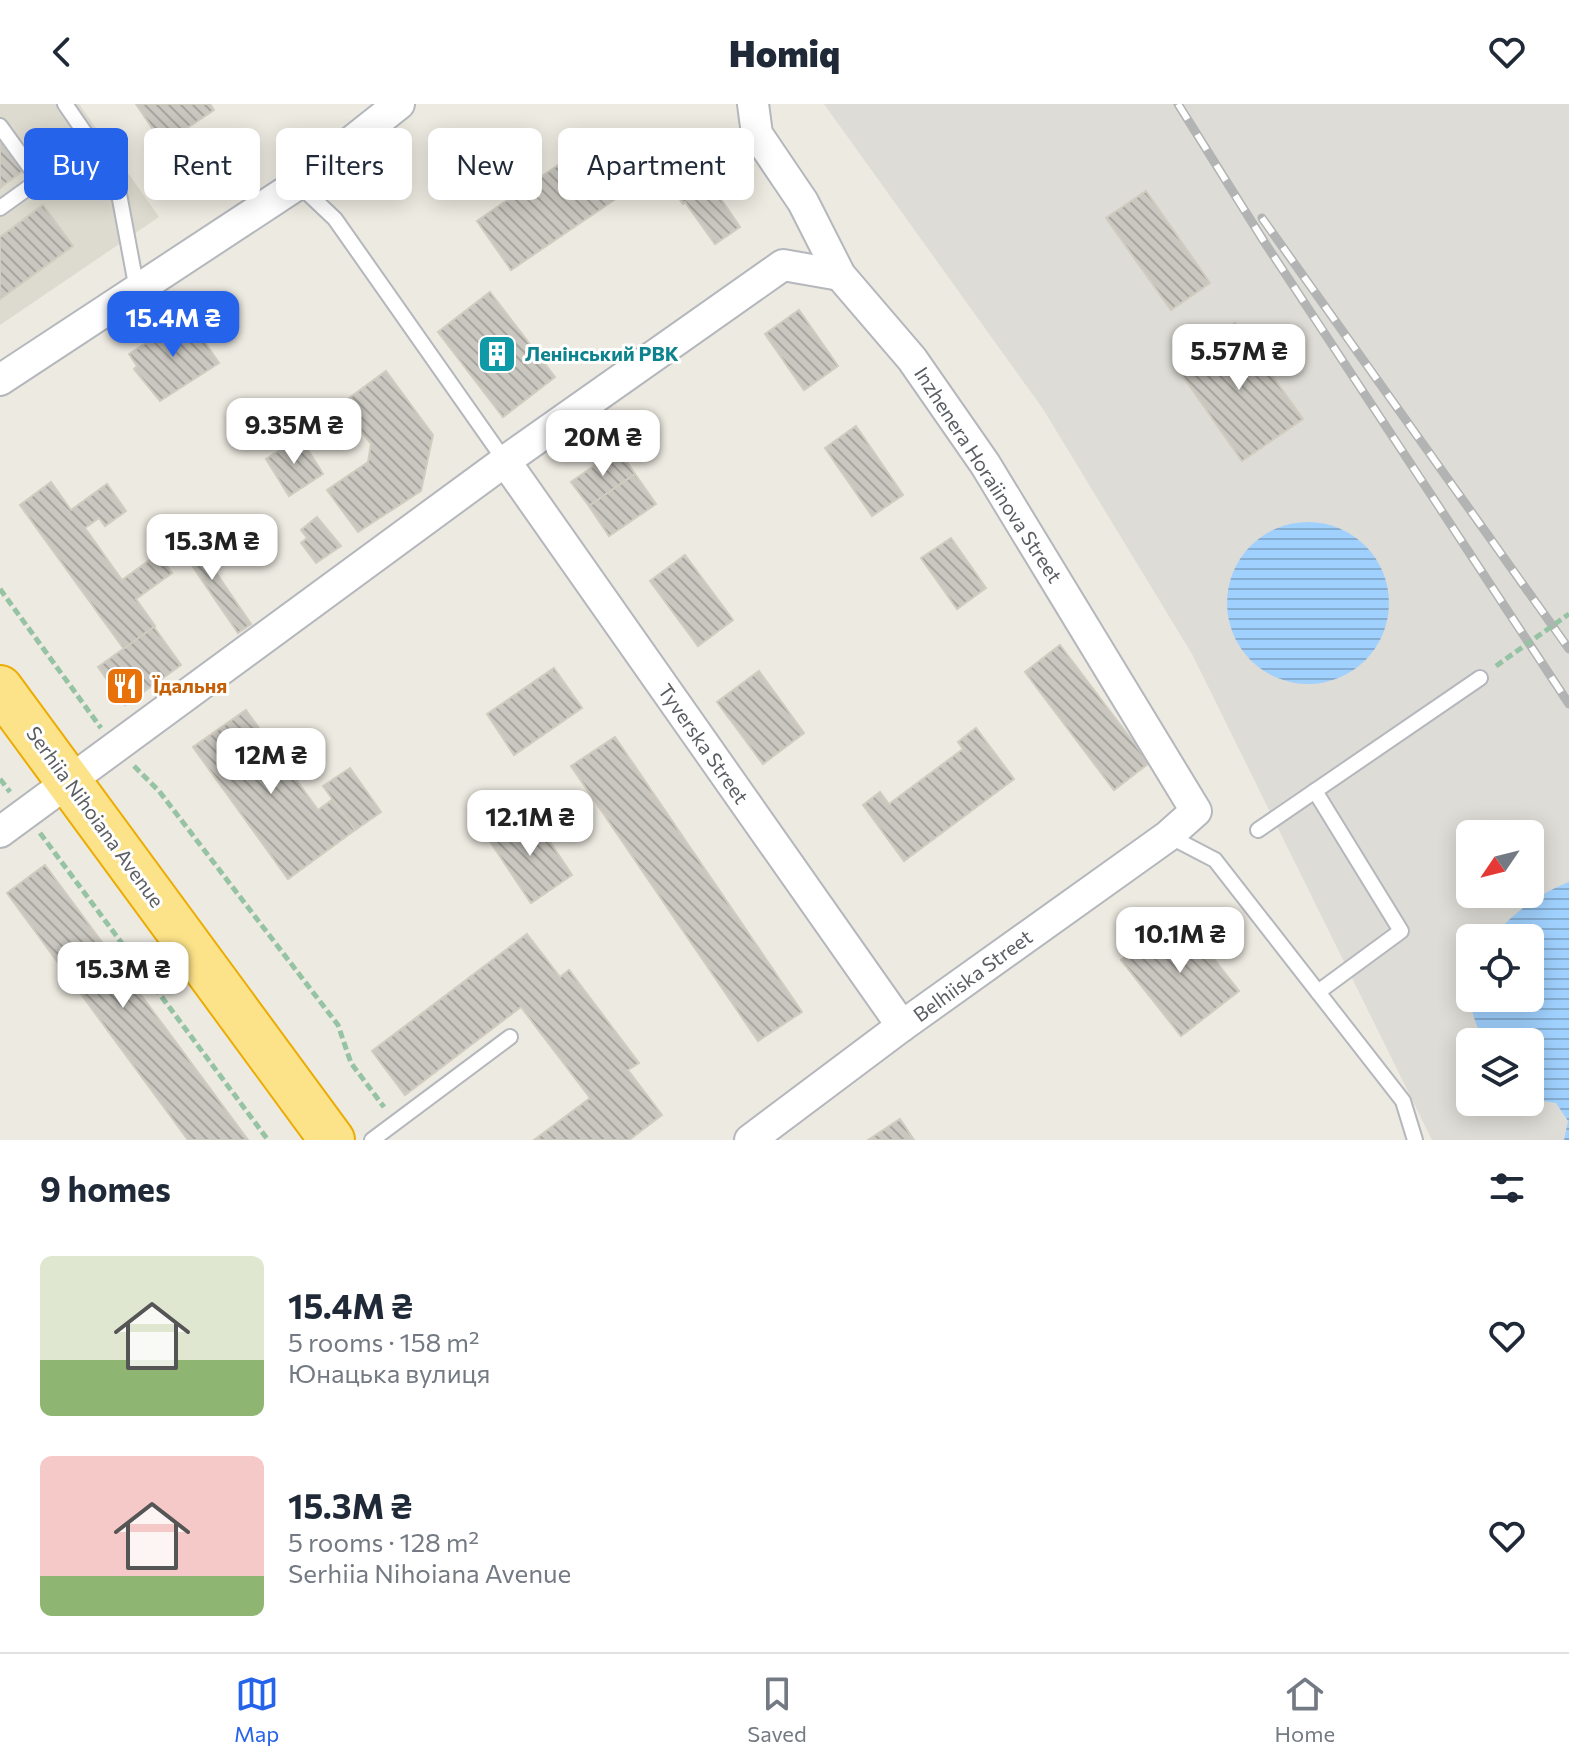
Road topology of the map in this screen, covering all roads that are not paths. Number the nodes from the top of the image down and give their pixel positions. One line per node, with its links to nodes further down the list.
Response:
1 (65, 104): 10 (lane)
2 (399, 104): 5 (street)
3 (753, 104): 9 (street, Inzhenera Horaiinova Street)
4 (0, 126): 8 (lane)
5 (369, 128)
6 (276, 198): 10 (street)
7 (315, 200): 12 (lane)
8 (0, 208)
9 (840, 275): 12 (street); 17 (street, Inzhenera Horaiinova Street)
10 (137, 290): 11 (street)
11 (0, 380)
12 (505, 461): 15 (street); 22 (street, Tyverska Street)
13 (1480, 678): 16 (lane)
14 (0, 688): 15 (highway, Serhiia Nihoiana Avenue)
15 (70, 782): 19 (street); 24 (highway, Serhiia Nihoiana Avenue)
16 (1315, 791): 18 (lane); 21 (lane)
17 (1196, 811): 20 (street, Belhiiska Street)
18 (1258, 830)
19 (0, 832)
20 (1168, 836): 21 (lane); 22 (street, Belhiiska Street)
21 (1318, 992): 27 (lane)
22 (902, 1026): 26 (street, Belhiiska Street)
23 (510, 1037): 25 (lane)
24 (332, 1140)
25 (372, 1140)
26 (750, 1140)
27 (1415, 1140)

